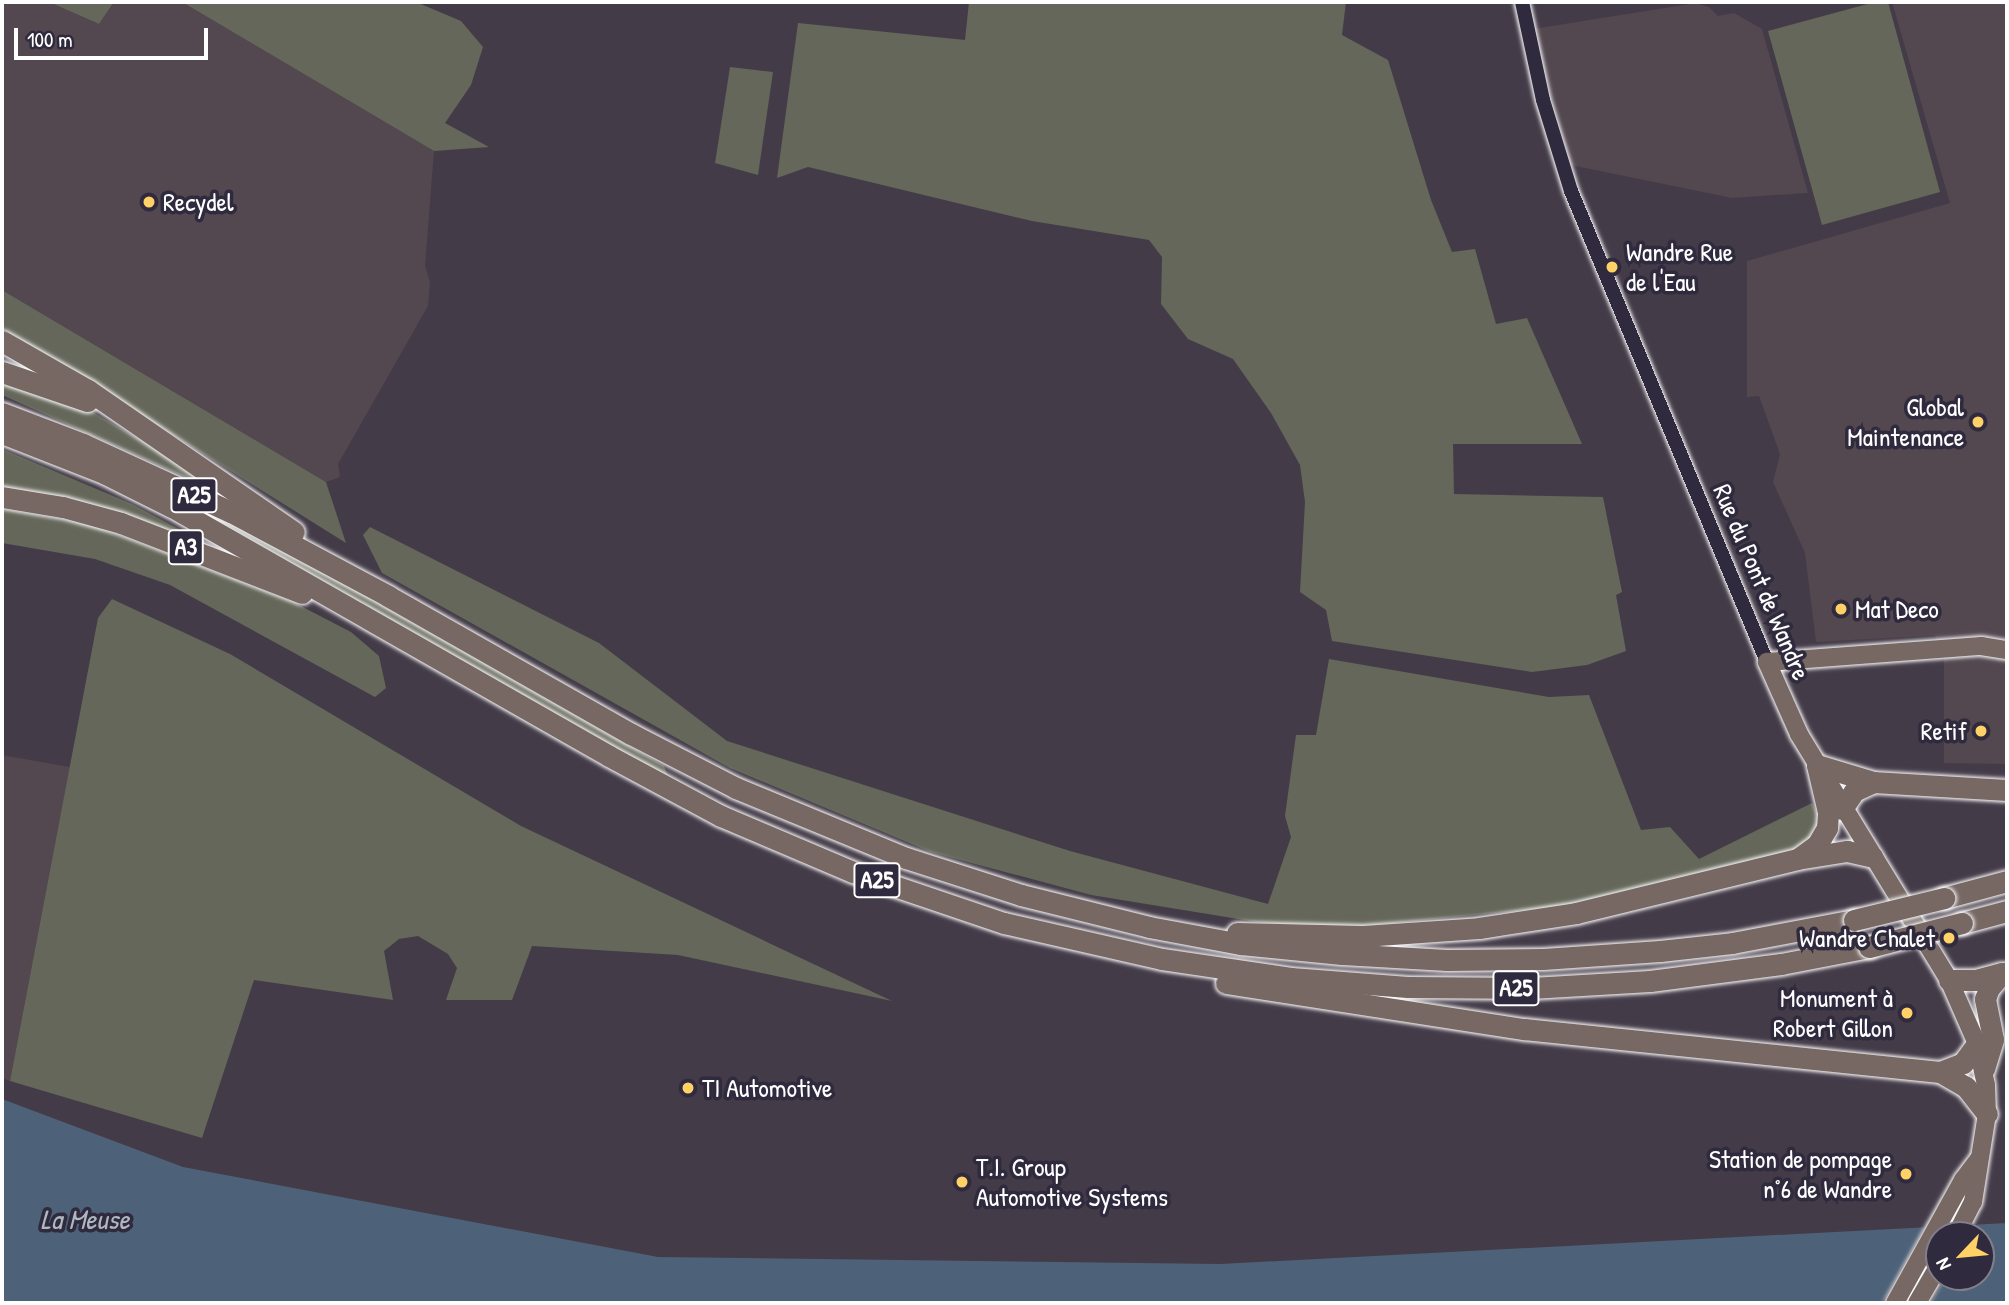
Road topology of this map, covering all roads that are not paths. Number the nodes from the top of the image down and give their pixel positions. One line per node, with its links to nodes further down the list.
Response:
1 (1522, 2): 11 (street, Rue du Pont de Wandre)
2 (2, 341): 5 (highway)
3 (2, 372): 5 (highway)
4 (2, 413): 8 (highway, A25)
5 (124, 417): 8 (highway)
6 (2, 432): 9 (highway, A25)
7 (2, 497): 9 (highway, A3)
8 (353, 577): 20 (highway, A25)
9 (365, 616): 21 (highway, A25)
10 (2007, 650): 11 (main road)
11 (1767, 662): 12 (main road, Rue du Pont de Wandre)
12 (1817, 765): 13 (highway); 15 (main road, Rue du Pont de Wandre); 17 (highway, A25)
13 (1873, 782): 14 (highway); 15 (highway)
14 (2007, 790)
15 (1842, 809): 16 (main road, Rue du Pont de Wandre)
16 (1872, 857): 17 (highway, A25); 23 (main road, Rue du Pont de Wandre)
17 (1797, 859): 20 (highway, A25)
18 (2007, 881): 20 (highway, A25, bridge)
19 (2007, 911): 21 (highway, A25, bridge)
20 (1200, 936)
21 (1162, 959): 26 (highway, A25)
22 (2005, 972): 23 (highway); 25 (highway)
23 (1949, 980): 24 (main road, Rue du Pont de Wandre)
24 (1977, 1044): 25 (main road, Rue du Pont de Wandre); 26 (highway)
25 (1984, 1069): 27 (main road, Rue du Pont de Wandre)
26 (1940, 1072): 27 (highway, A25)
27 (1987, 1114): 28 (main road, Rue du Pont de Wandre)
28 (1975, 1170): 29 (main road); 30 (main road)
29 (1963, 1221)
30 (1895, 1303)

